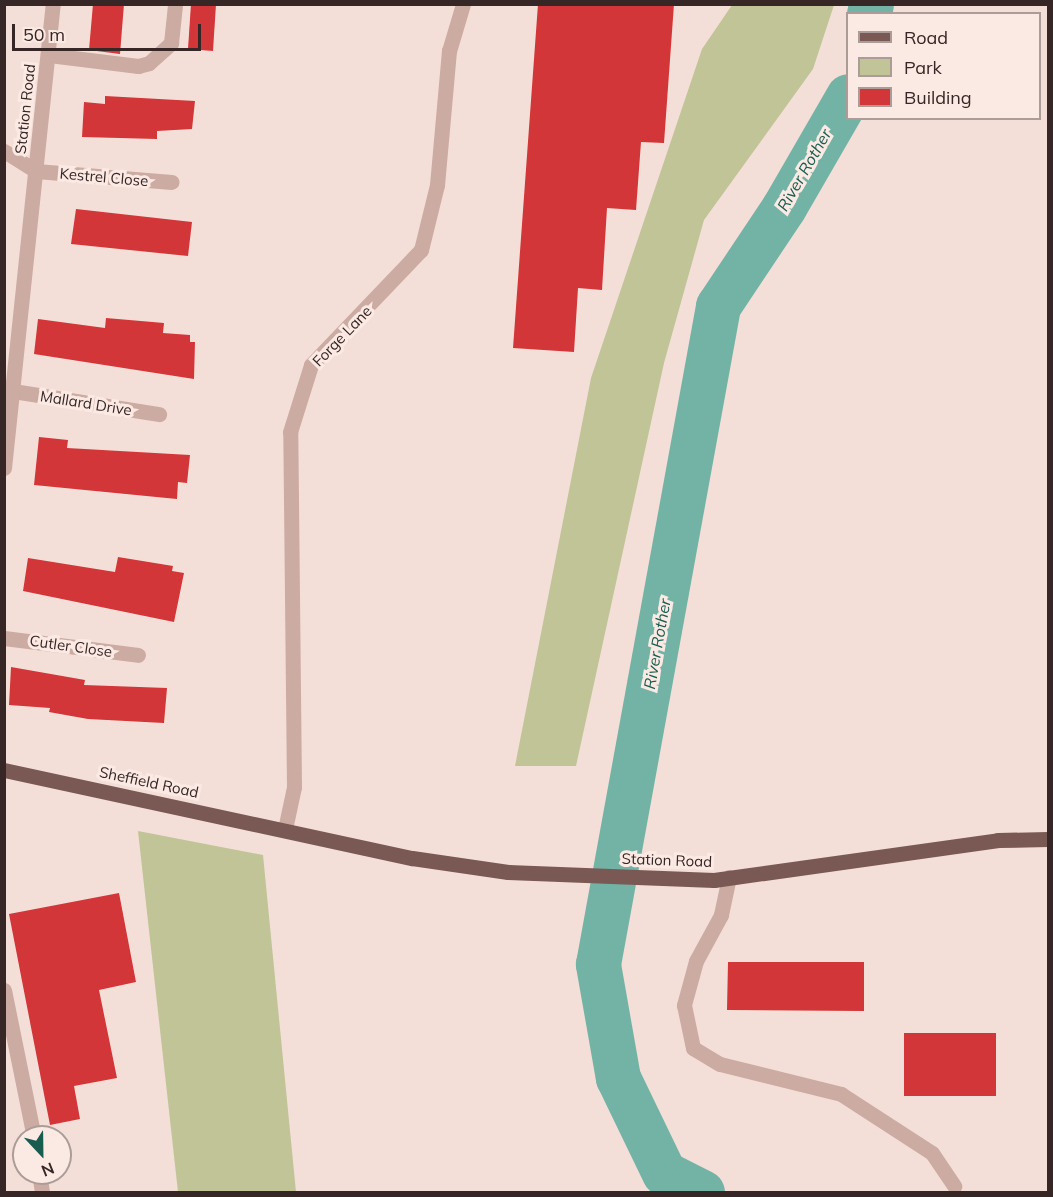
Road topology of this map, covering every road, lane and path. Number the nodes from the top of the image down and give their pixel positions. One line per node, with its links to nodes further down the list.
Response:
1 (53, 4): 4 (street, Station Road)
2 (175, 4): 4 (street)
3 (463, 4): 14 (street, Forge Lane)
4 (49, 55): 6 (street, Station Road)
5 (4, 151): 6 (street)
6 (36, 171): 7 (street, Kestrel Close); 8 (street, Station Road)
7 (172, 182)
8 (13, 391): 9 (street, Mallard Drive); 10 (street, Station Road)
9 (159, 414)
10 (4, 468)
11 (4, 638): 12 (street, Cutler Close)
12 (138, 655)
13 (4, 770): 14 (main road, Sheffield Road)
14 (285, 830): 16 (main road, Station Road)
15 (1048, 840): 16 (main road, Station Road)
16 (729, 878): 19 (street)
17 (4, 990): 18 (street)
18 (32, 1125)
19 (954, 1186)

